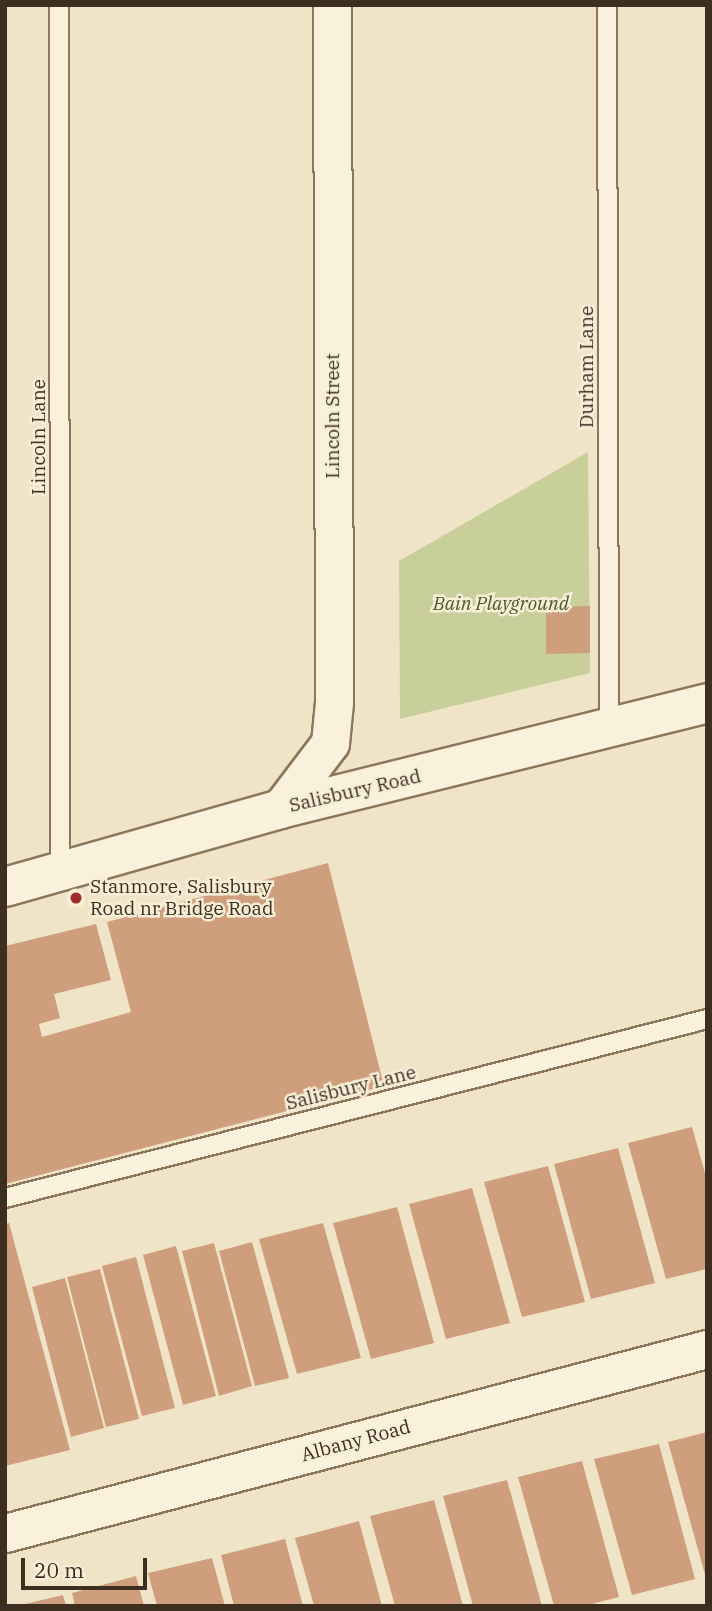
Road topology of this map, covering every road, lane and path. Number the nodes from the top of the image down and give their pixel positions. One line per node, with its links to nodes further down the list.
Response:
1 (59, 5): 7 (lane, Lincoln Lane)
2 (332, 5): 6 (street, Lincoln Street)
3 (607, 5): 5 (lane, Durham Lane)
4 (707, 703): 5 (main road, Salisbury Road)
5 (609, 728): 6 (main road, Salisbury Road)
6 (280, 809): 7 (main road, Salisbury Road)
7 (60, 869): 8 (main road, Salisbury Road)
8 (5, 887)
9 (707, 1019): 10 (lane, Salisbury Lane)
10 (5, 1198)
11 (707, 1349): 12 (street, Albany Road)
12 (5, 1533)

